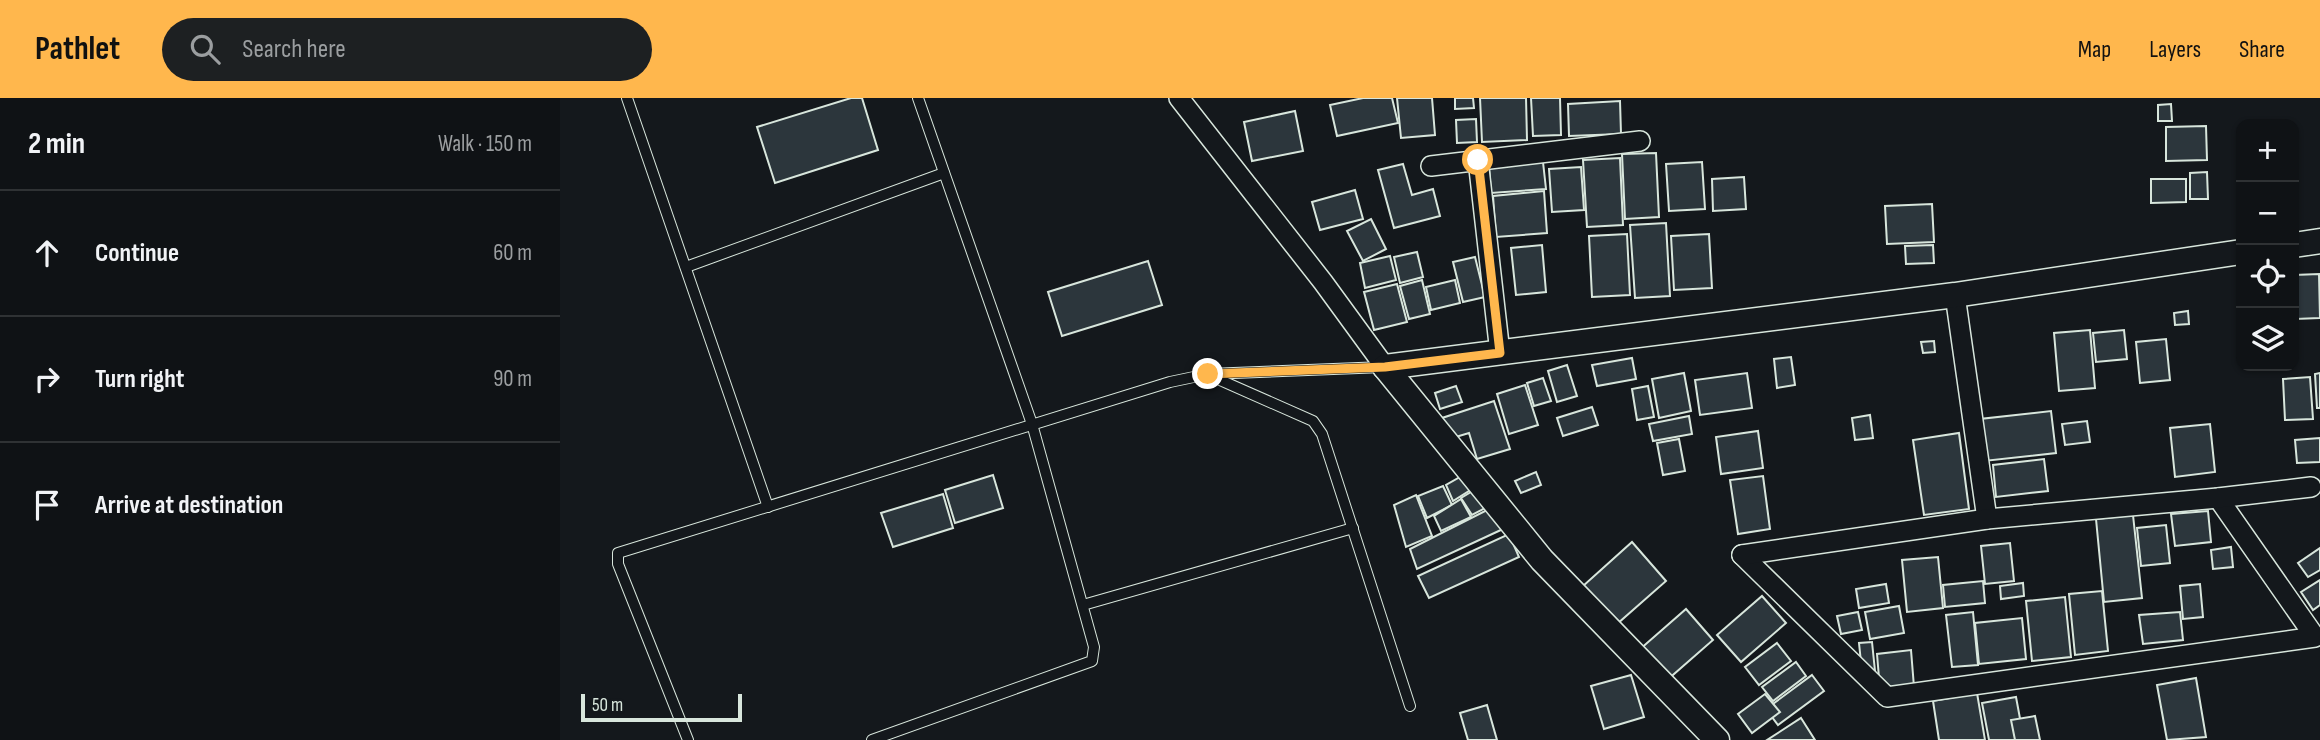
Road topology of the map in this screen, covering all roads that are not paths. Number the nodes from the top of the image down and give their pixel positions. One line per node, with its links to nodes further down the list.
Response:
1 (627, 98): 11 (lane)
2 (918, 98): 7 (lane)
3 (1179, 98): 14 (street)
4 (1640, 141): 5 (street)
5 (1478, 160): 6 (street); 13 (street)
6 (1432, 166)
7 (944, 173): 11 (lane); 16 (lane)
8 (2320, 241): 9 (street)
9 (2299, 244)
10 (2236, 254): 12 (street)
11 (686, 267): 19 (lane)
12 (1955, 295): 13 (street); 20 (street)
13 (1500, 353): 14 (street)
14 (1385, 367): 15 (lane); 26 (street)
15 (1208, 374): 16 (lane); 21 (lane)
16 (1032, 424): 19 (lane); 22 (lane)
17 (2311, 486): 18 (street)
18 (2218, 498): 20 (street); 20 (street)
19 (768, 507): 24 (lane)
20 (1987, 519)
21 (1353, 527): 22 (lane); 23 (lane)
22 (1083, 605): 25 (lane)
23 (1410, 706)
24 (688, 740)
25 (872, 740)
26 (1717, 740)

